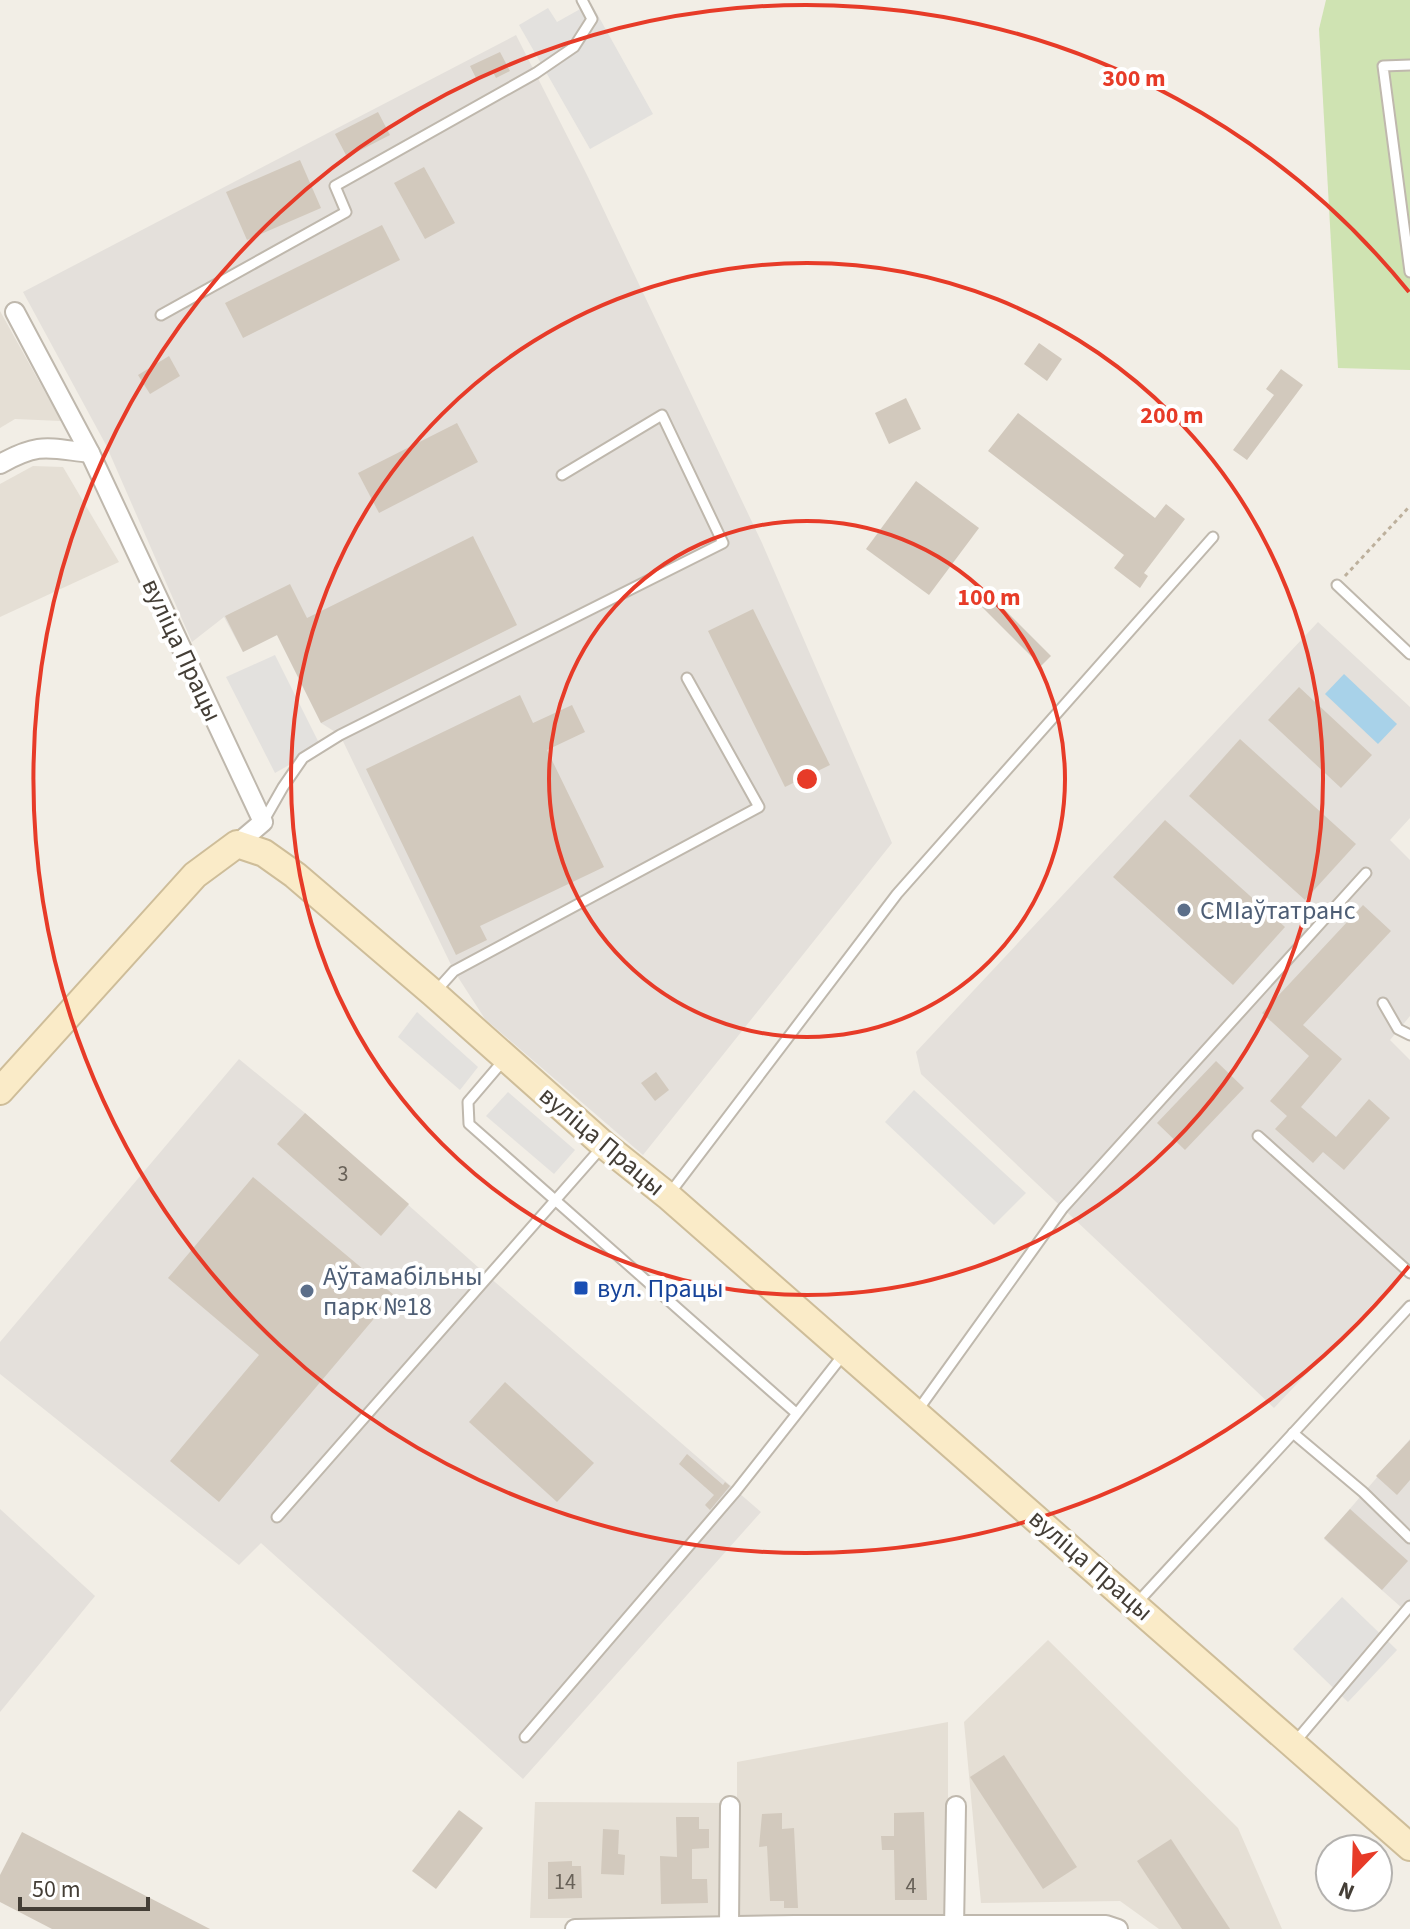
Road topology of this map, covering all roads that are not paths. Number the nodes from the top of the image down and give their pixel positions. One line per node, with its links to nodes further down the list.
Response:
1 (582, 0): 5 (lane)
2 (1410, 65): 3 (lane)
3 (1410, 272)
4 (15, 312): 6 (street, вуліца Працы)
5 (161, 315)
6 (90, 453): 7 (street); 13 (street, вуліца Працы)
7 (0, 464)
8 (562, 475): 13 (lane)
9 (1213, 537): 23 (lane)
10 (1337, 585): 11 (lane)
11 (1410, 654)
12 (687, 678): 16 (lane)
13 (263, 822): 14 (street)
14 (237, 844): 16 (street, вуліца Працы); 20 (street)
15 (1366, 873): 29 (lane)
16 (433, 993): 19 (street, вуліца Працы)
17 (1383, 1003): 18 (lane)
18 (1410, 1035)
19 (505, 1058): 22 (street, вуліца Працы); 24 (lane)
20 (0, 1091)
21 (1258, 1136): 25 (lane)
22 (604, 1145): 23 (street, вуліца Працы); 24 (lane)
23 (668, 1196): 27 (street, вуліца Працы)
24 (556, 1201): 28 (lane); 31 (lane)
25 (1410, 1273)
26 (1410, 1306): 30 (lane)
27 (845, 1352): 28 (lane); 29 (street, вуліца Працы)
28 (796, 1413): 35 (lane)
29 (916, 1413): 33 (street, вуліца Працы)
30 (1293, 1433): 32 (lane); 33 (lane)
31 (277, 1517)
32 (1410, 1538)
33 (1136, 1604): 36 (street, вуліца Працы)
34 (1410, 1606): 36 (lane)
35 (525, 1737)
36 (1293, 1745): 39 (street, вуліца Працы)
37 (730, 1806): 40 (street)
38 (956, 1806): 41 (street)
39 (1410, 1847)
40 (729, 1926): 41 (street); 42 (street)
41 (954, 1927): 43 (street)
42 (575, 1929)
43 (1118, 1929)

